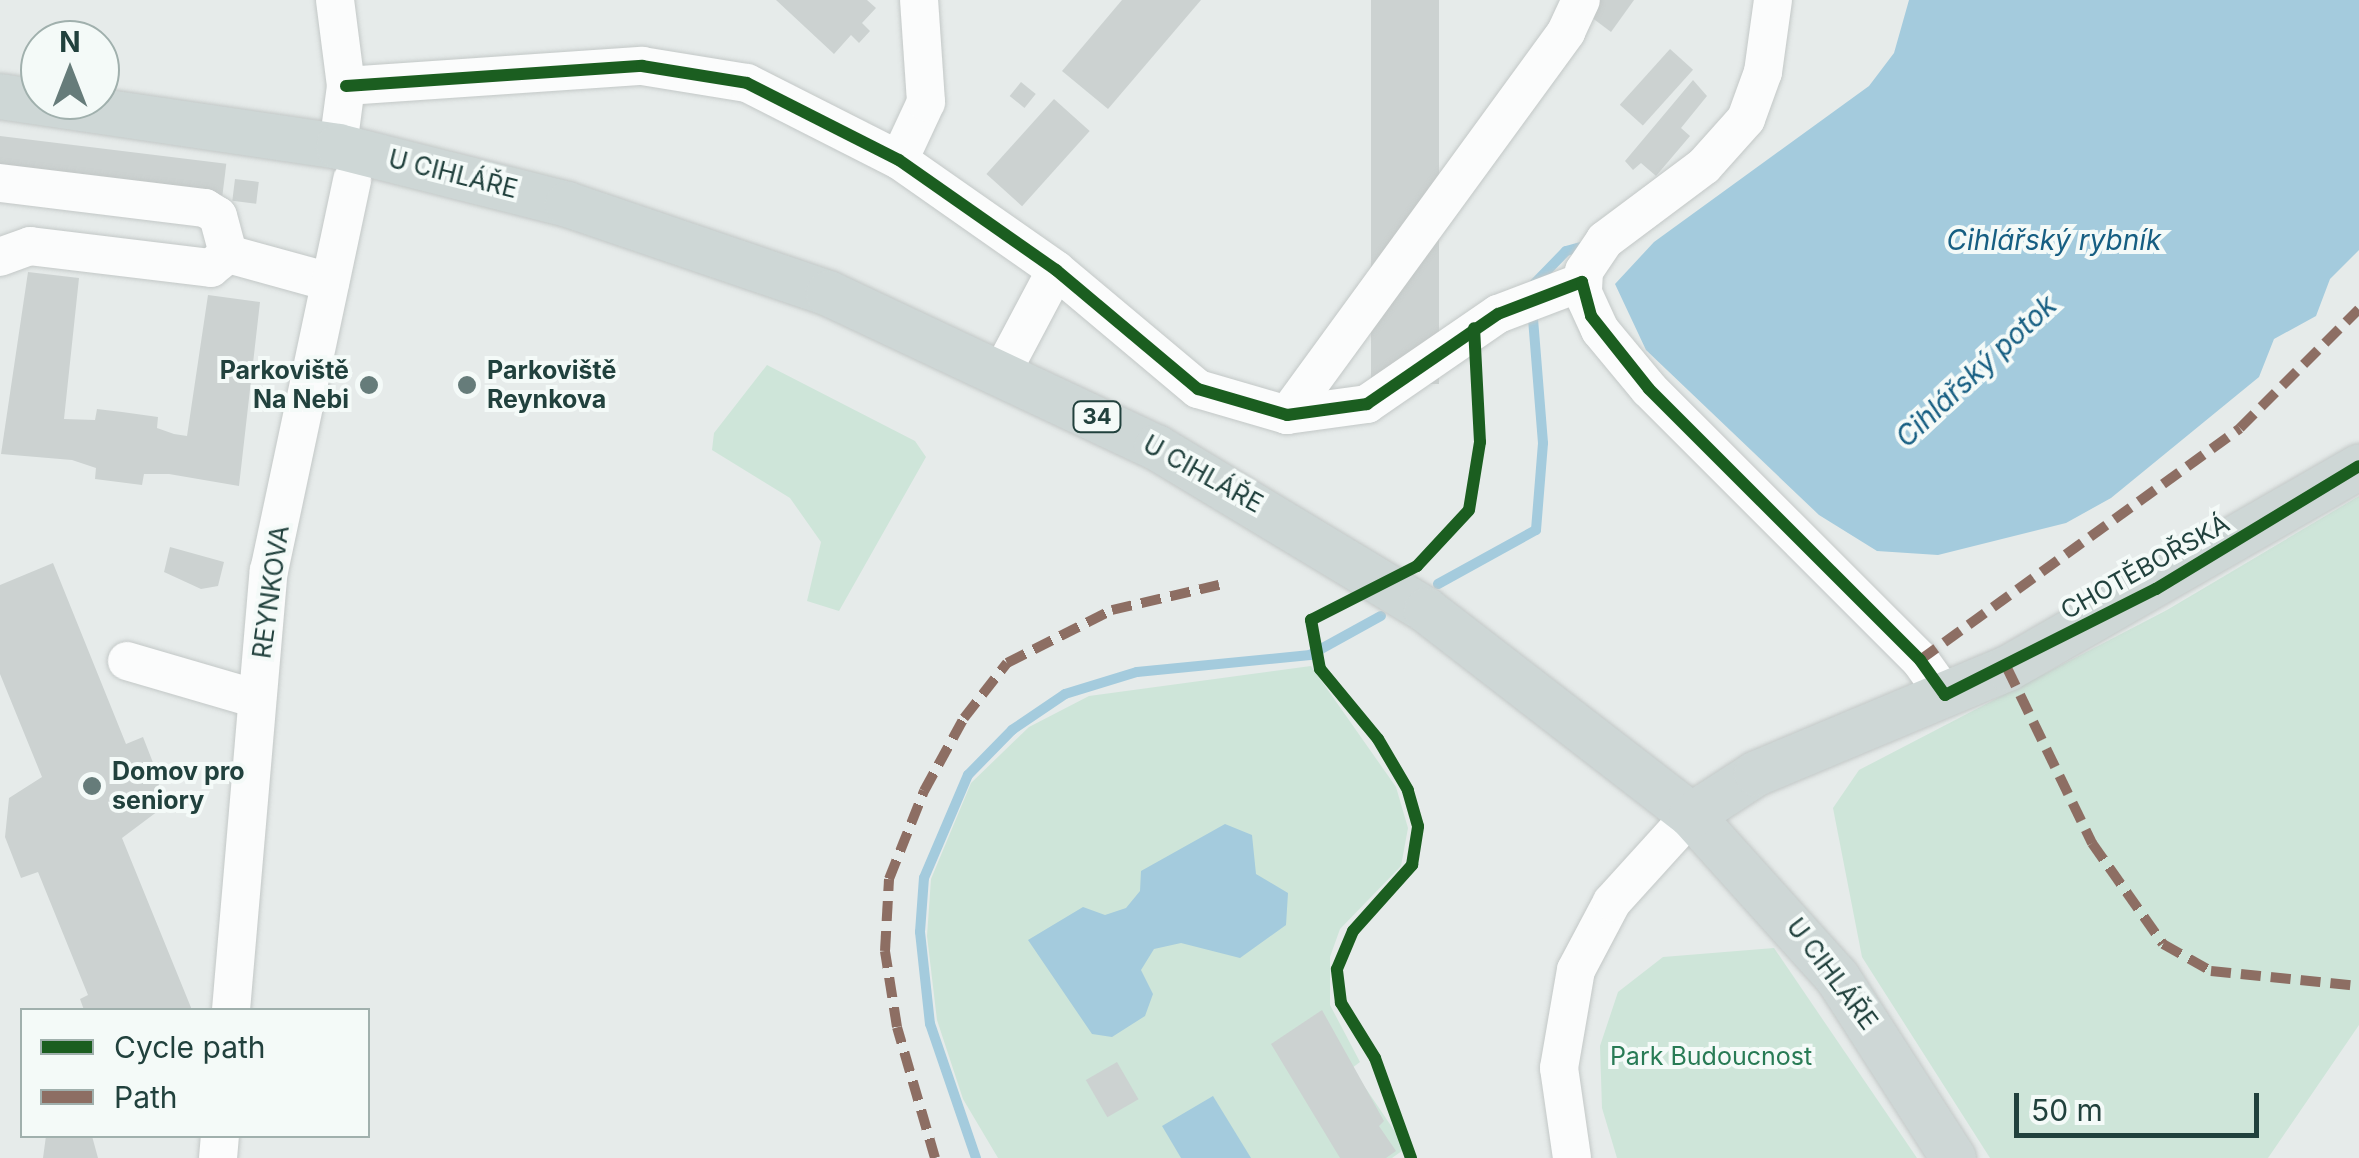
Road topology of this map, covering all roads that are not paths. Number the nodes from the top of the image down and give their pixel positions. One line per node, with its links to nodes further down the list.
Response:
1 (335, 0): 5 (street, REYNKOVA)
2 (919, 0): 7 (street)
3 (1581, 0): 16 (street)
4 (1773, 0): 14 (street)
5 (346, 86): 7 (street); 8 (street, REYNKOVA)
6 (0, 96): 8 (main road, U CIHLÁŘE / 34)
7 (899, 160): 12 (street)
8 (345, 162): 13 (street, REYNKOVA); 15 (main road, U CIHLÁŘE / 34)
9 (0, 183): 10 (street)
10 (228, 254): 11 (street); 13 (street)
11 (0, 256)
12 (1056, 270): 15 (street); 16 (street)
13 (330, 282): 20 (street, REYNKOVA)
14 (1582, 282): 16 (street); 19 (street)
15 (1003, 370): 21 (main road, U CIHLÁŘE / 34)
16 (1287, 415)
17 (2359, 466): 19 (main road, CHOTĚBOŘSKÁ)
18 (127, 662): 20 (street)
19 (1945, 695): 21 (main road, CHOTĚBOŘSKÁ)
20 (257, 699): 22 (street, REYNKOVA)
21 (1690, 815): 23 (street, CHOTĚBOŘSKÁ); 24 (main road, U CIHLÁŘE / 34)
22 (231, 1008)
23 (1572, 1158)
24 (1954, 1158)

